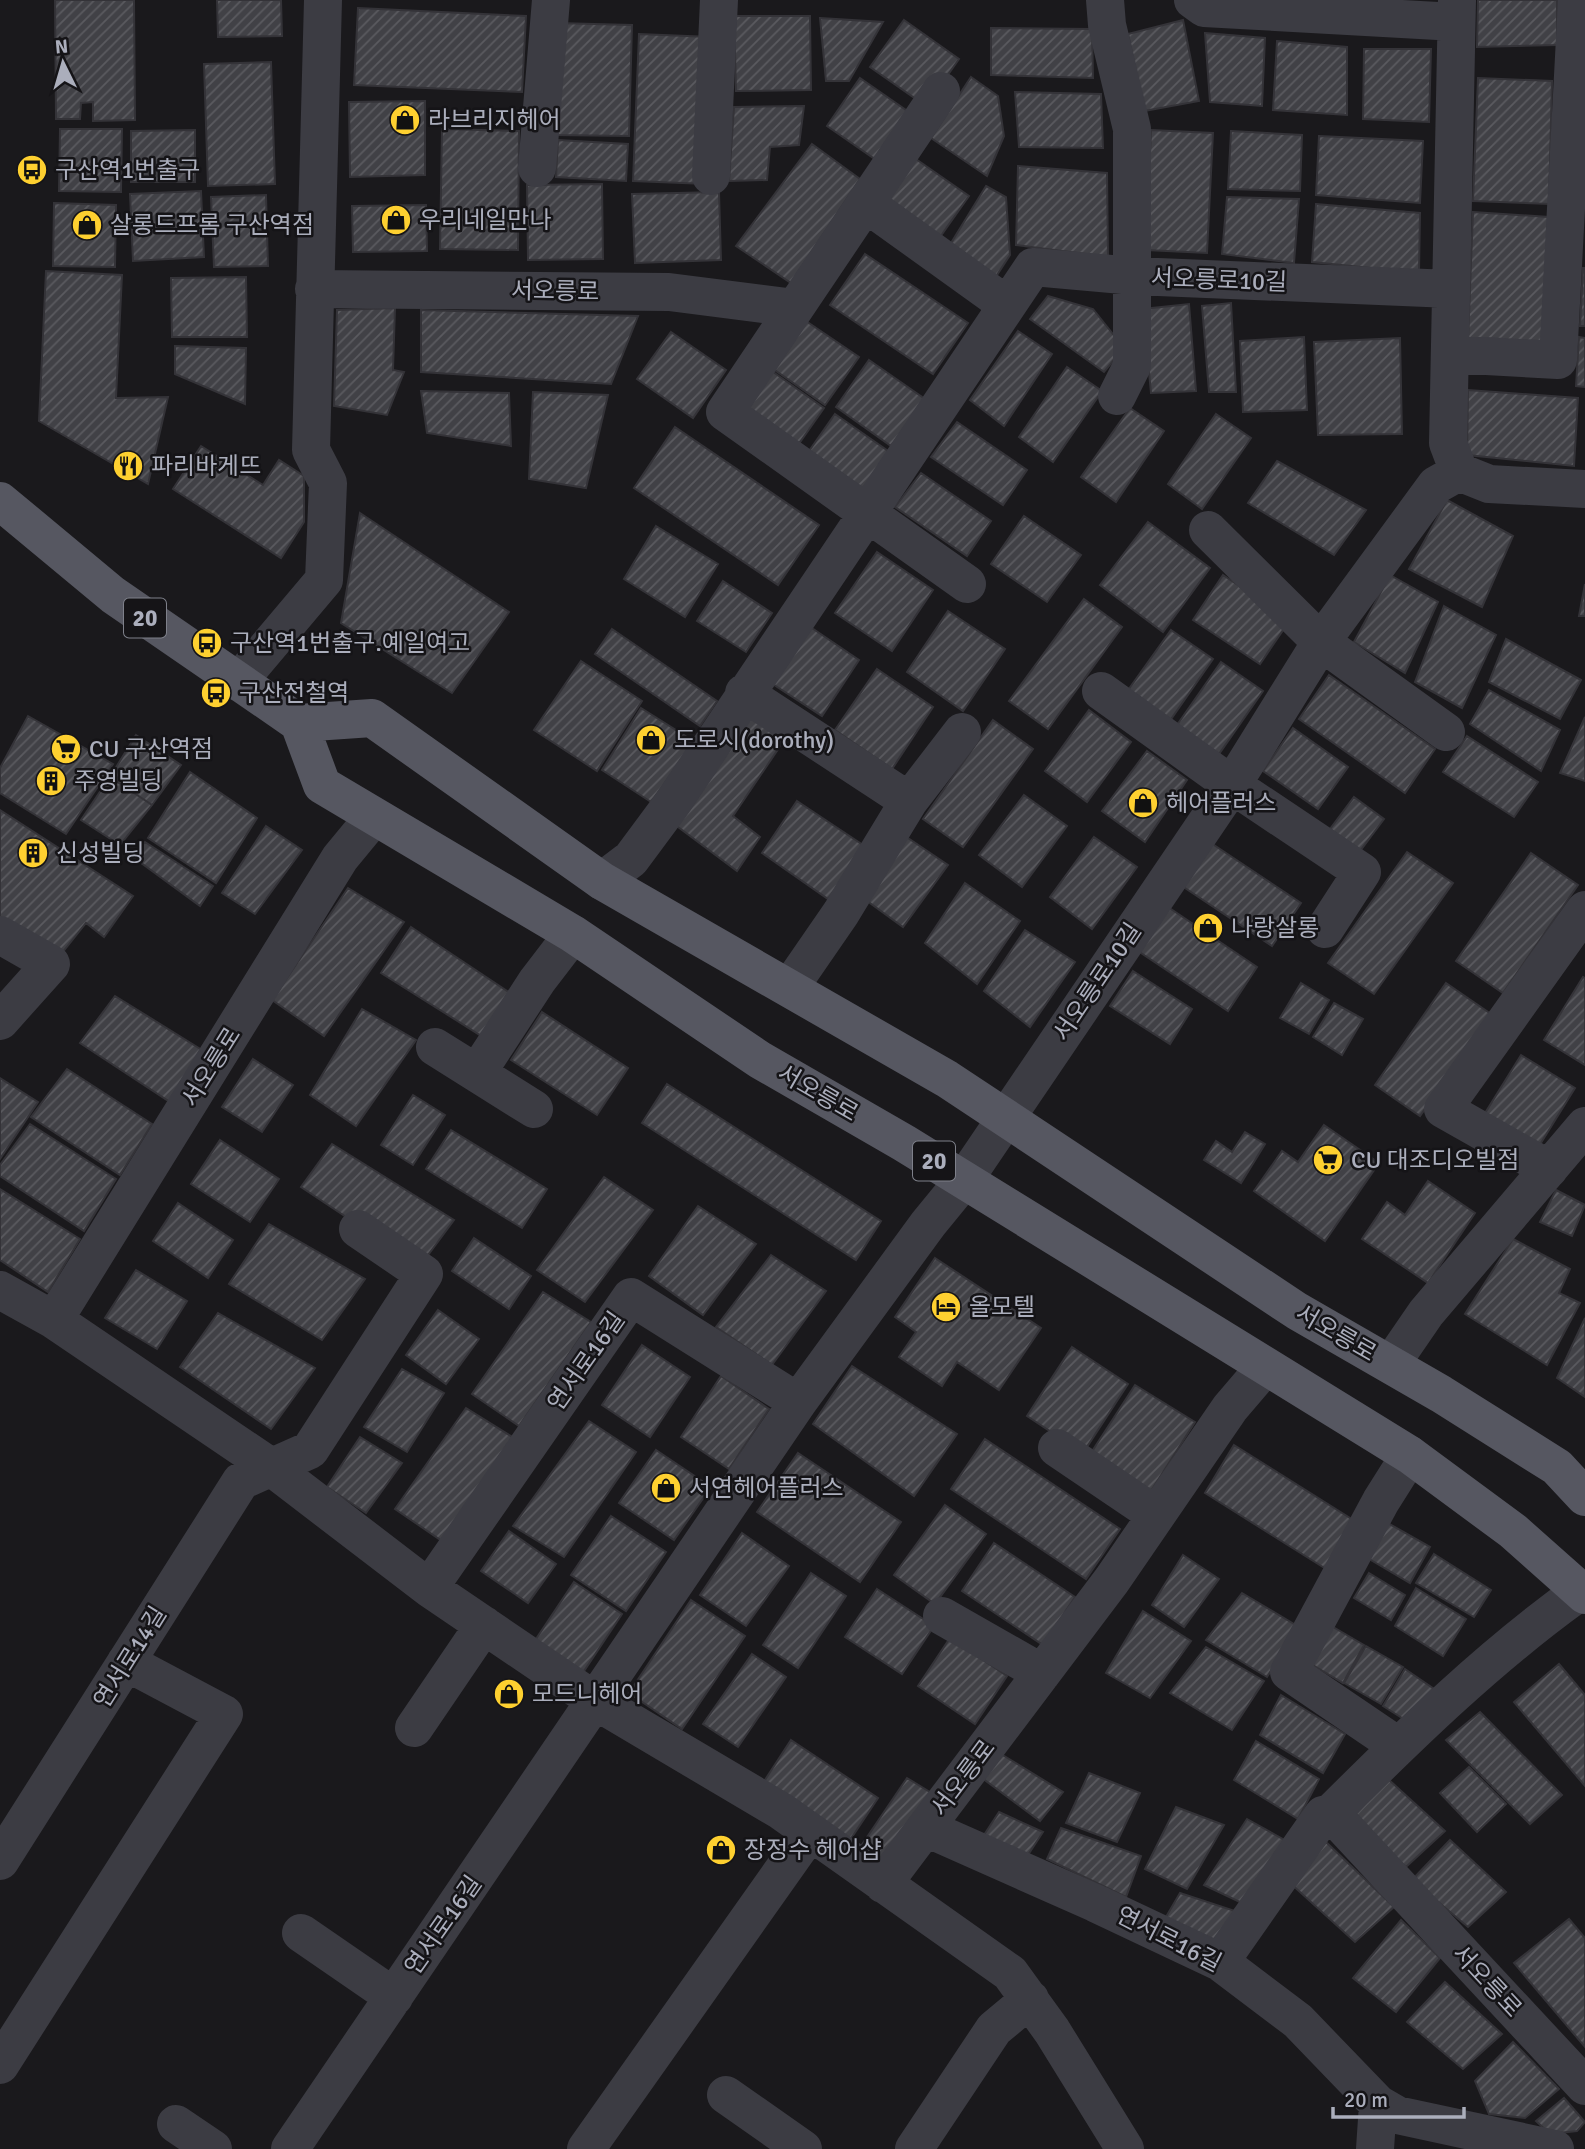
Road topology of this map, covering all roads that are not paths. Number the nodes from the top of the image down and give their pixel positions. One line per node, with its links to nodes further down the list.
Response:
1 (323, 0): 13 (street)
2 (551, 0): 9 (street)
3 (719, 0): 10 (street)
4 (1105, 0): 12 (street)
5 (1193, 0): 7 (street)
6 (1577, 0): 17 (street)
7 (1457, 11): 14 (street)
8 (942, 91): 11 (street)
9 (537, 168)
10 (711, 176)
11 (865, 203): 15 (street); 16 (street)
12 (1134, 276): 14 (street, 서오릉로10길); 15 (street, 서오릉로10길); 18 (street)
13 (314, 289): 16 (street, 서오릉로); 26 (street)
14 (1451, 289): 17 (street)
15 (1007, 305): 22 (street)
16 (795, 308): 22 (street)
17 (1450, 354): 19 (street)
18 (1116, 396)
19 (1459, 472): 20 (street); 25 (street, 서오릉로10길)
20 (1585, 489)
21 (0, 501): 26 (main road, 20)
22 (867, 514): 24 (street); 28 (street)
23 (1208, 530): 25 (street)
24 (967, 584)
25 (1321, 642): 31 (street); 32 (street, 서오릉로10길)
26 (239, 682): 29 (main road, 20)
27 (1101, 691): 32 (street)
28 (744, 693): 33 (street); 35 (street)
29 (299, 723): 34 (main road, 서오릉로 / 20); 35 (main road, 서오릉로)
30 (962, 732): 33 (street)
31 (1446, 732)
32 (1232, 785): 37 (street); 45 (street, 서오릉로10길)
33 (909, 801): 40 (street)
34 (373, 818): 38 (main road, 서오릉로 / 20); 51 (street, 서오릉로)
35 (602, 881): 40 (main road, 서오릉로)
36 (1585, 910): 47 (street)
37 (1325, 929)
38 (573, 934): 43 (street); 48 (main road, 서오릉로 / 20)
39 (0, 935): 41 (street)
40 (790, 987): 45 (main road, 서오릉로)
41 (0, 1021)
42 (435, 1047): 43 (street)
43 (477, 1073): 44 (street)
44 (534, 1109)
45 (1006, 1117): 48 (street, 서오릉로10길); 52 (main road, 서오릉로)
46 (1585, 1126): 47 (street, 서오릉로)
47 (1549, 1169): 52 (street, 서오릉로)
48 (964, 1180): 53 (main road, 서오릉로 / 20); 54 (street, 연서로16길)
49 (358, 1229): 57 (street)
50 (0, 1290): 51 (street)
51 (54, 1320): 57 (street)
52 (1391, 1364): 58 (main road, 서오릉로)
53 (1265, 1367): 56 (main road, 서오릉로 / 20); 59 (street, 서오릉로)
54 (798, 1402): 60 (street, 연서로16길); 66 (street, 연서로16길)
55 (1057, 1448): 59 (street)
56 (1410, 1455): 61 (main road, 서오릉로 / 20); 68 (street)
57 (271, 1467): 60 (street); 64 (street, 연서로14길)
58 (1585, 1497)
59 (1156, 1516): 65 (street, 서오릉로)
60 (429, 1588): 63 (street)
61 (1583, 1593): 68 (street, 서오릉로)
62 (942, 1616): 65 (street)
63 (484, 1625): 66 (street); 67 (street)
64 (126, 1662): 72 (street, 연서로14길); 78 (street)
65 (1042, 1672): 70 (street, 서오릉로)
66 (597, 1702): 71 (street); 76 (street, 연서로16길)
67 (414, 1728)
68 (1398, 1746): 69 (street, 서오릉로)
69 (1309, 1823): 75 (street, 서오릉로); 79 (street, 서오릉로)
70 (926, 1828): 73 (street, 서오릉로); 75 (street, 연서로16길)
71 (810, 1832): 73 (street); 86 (street)
72 (0, 1861)
73 (883, 1884): 77 (street)
74 (301, 1933): 76 (street)
75 (1220, 1962): 81 (street, 연서로16길)
76 (394, 1997): 85 (street, 연서로16길)
77 (1030, 1999): 88 (street); 89 (street)
78 (0, 2065)
79 (1585, 2086)
80 (726, 2095): 87 (street)
81 (1378, 2104): 90 (street); 91 (street, 연서로16길)
82 (176, 2124): 84 (street)
83 (1585, 2145): 92 (street)
84 (213, 2149)
85 (290, 2149)
86 (586, 2149)
87 (803, 2149)
88 (914, 2149)
89 (1125, 2149)
90 (1375, 2149)
91 (1555, 2149)
92 (1577, 2149)

